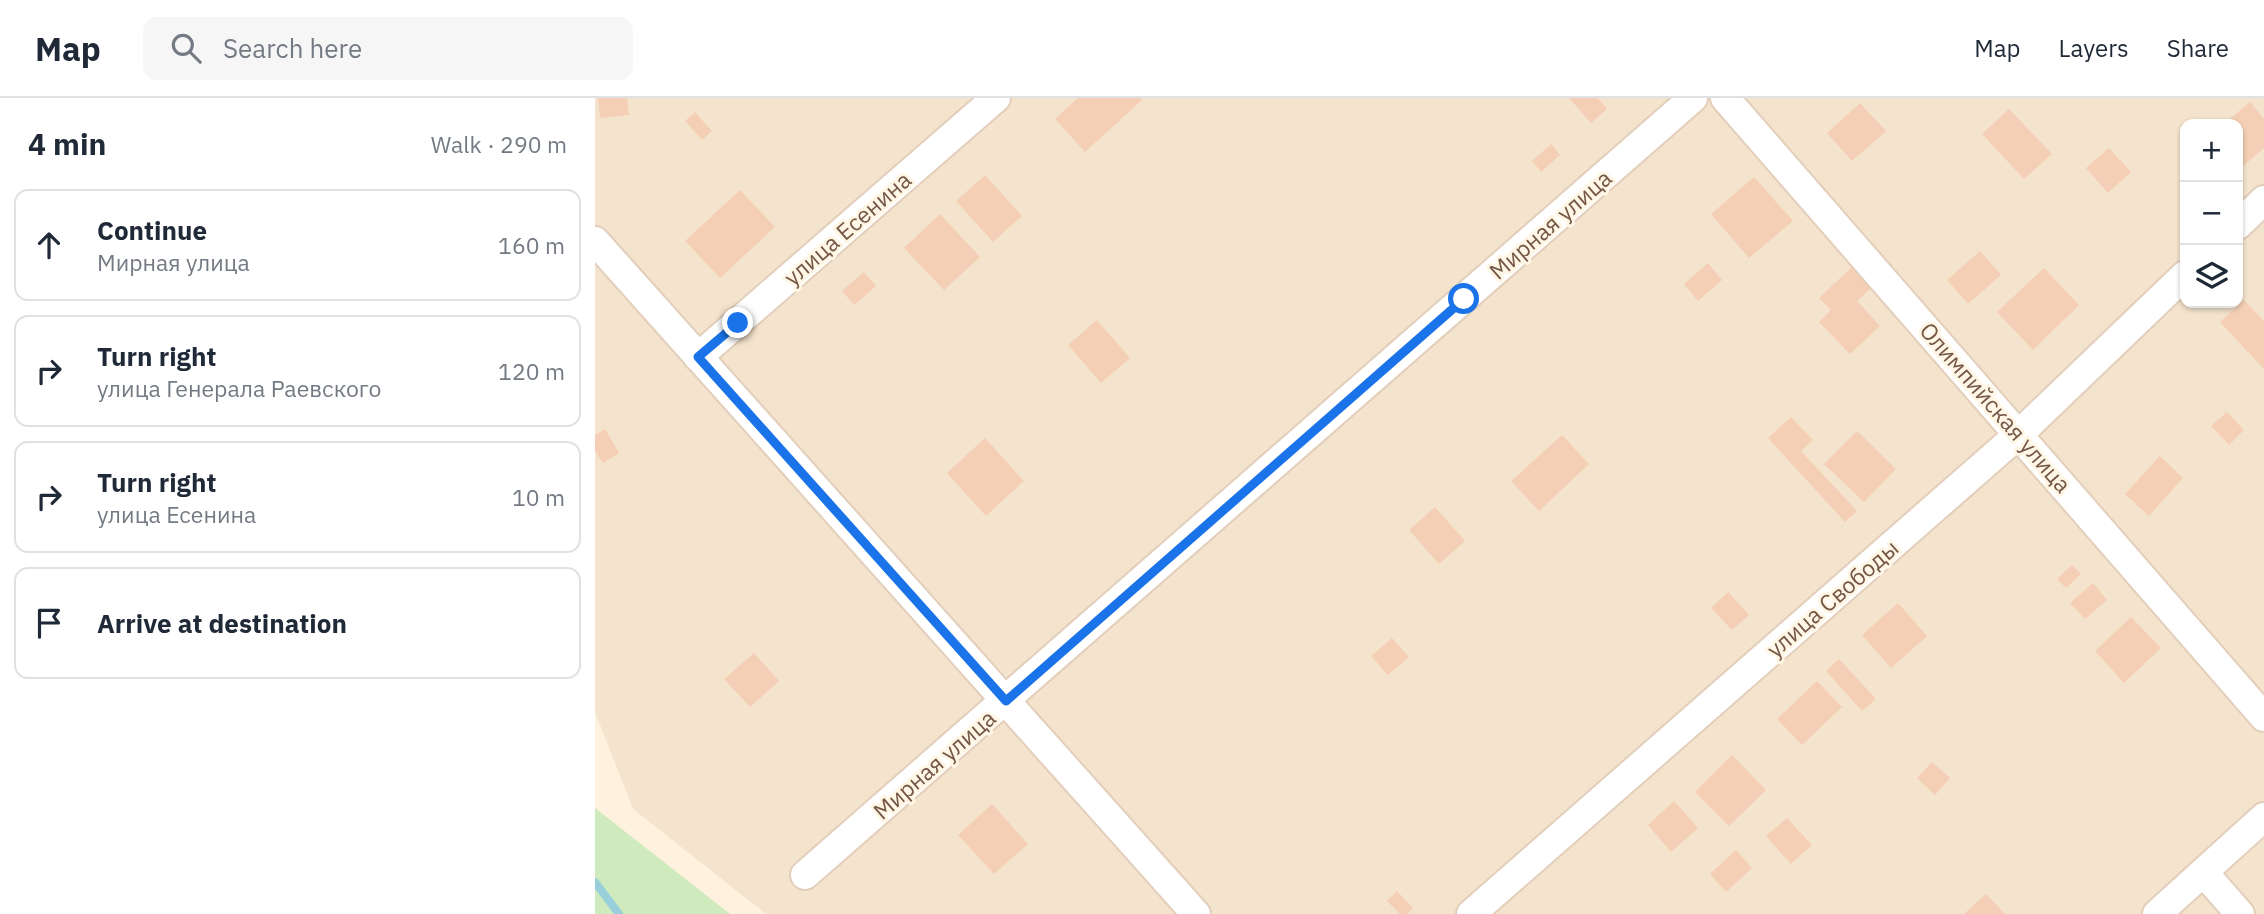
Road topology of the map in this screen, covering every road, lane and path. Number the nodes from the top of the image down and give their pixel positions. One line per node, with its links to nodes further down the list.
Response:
1 (996, 98): 8 (street, улица Есенина)
2 (1693, 98): 10 (street, Мирная улица)
3 (1725, 98): 9 (street, Олимпийская улица)
4 (2264, 200): 5 (street)
5 (2243, 220)
6 (595, 241): 8 (street)
7 (2180, 280): 9 (street, улица Свободы)
8 (698, 357): 10 (street)
9 (2019, 433): 11 (street, Олимпийская улица); 16 (street, улица Свободы)
10 (1006, 701): 14 (street, Мирная улица); 15 (street)
11 (2264, 717)
12 (2264, 817): 13 (street)
13 (2204, 873): 17 (street); 18 (street)
14 (805, 875)
15 (1196, 914)
16 (1471, 914)
17 (2157, 914)
18 (2240, 914)

